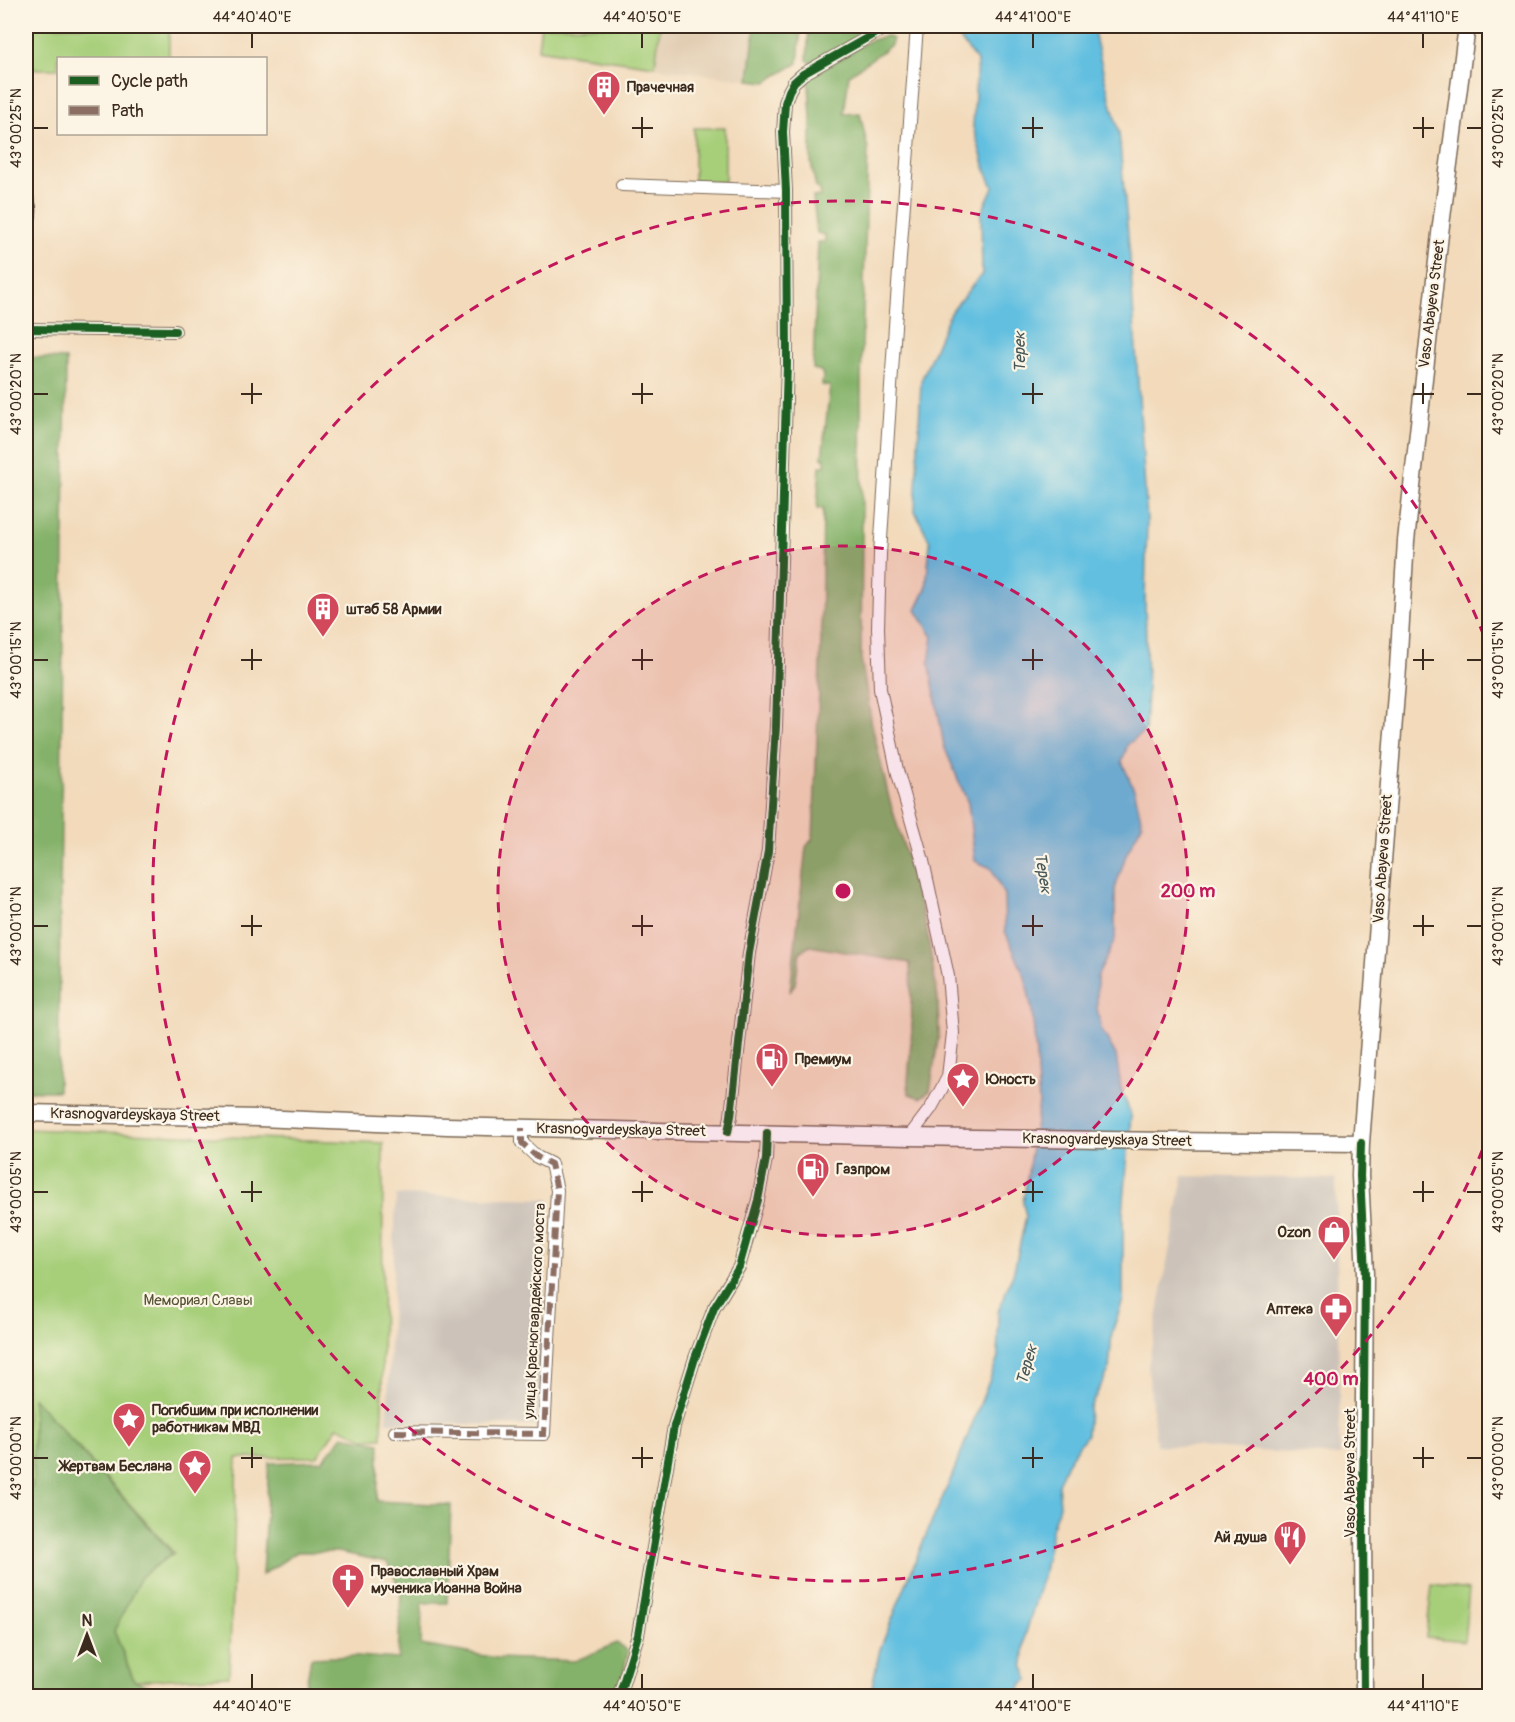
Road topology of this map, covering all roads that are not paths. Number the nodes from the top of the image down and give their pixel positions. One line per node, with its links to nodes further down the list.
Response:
1 (888, 26): 5 (street)
2 (917, 26): 12 (street)
3 (1467, 26): 13 (main road, Vaso Abayeva Street)
4 (622, 185): 5 (street)
5 (786, 191): 10 (street)
6 (26, 329): 7 (street)
7 (175, 332)
8 (26, 1113): 9 (main road, Krasnogvardeyskaya Street)
9 (522, 1128): 10 (main road, Krasnogvardeyskaya Street); 14 (street, улица Красногвардейского моста)
10 (728, 1132): 11 (main road, Krasnogvardeyskaya Street)
11 (767, 1133): 12 (main road, Krasnogvardeyskaya Street); 15 (street)
12 (909, 1137): 13 (main road, Krasnogvardeyskaya Street)
13 (1361, 1143): 16 (main road, Vaso Abayeva Street)
14 (394, 1432)
15 (619, 1696)
16 (1364, 1696)

